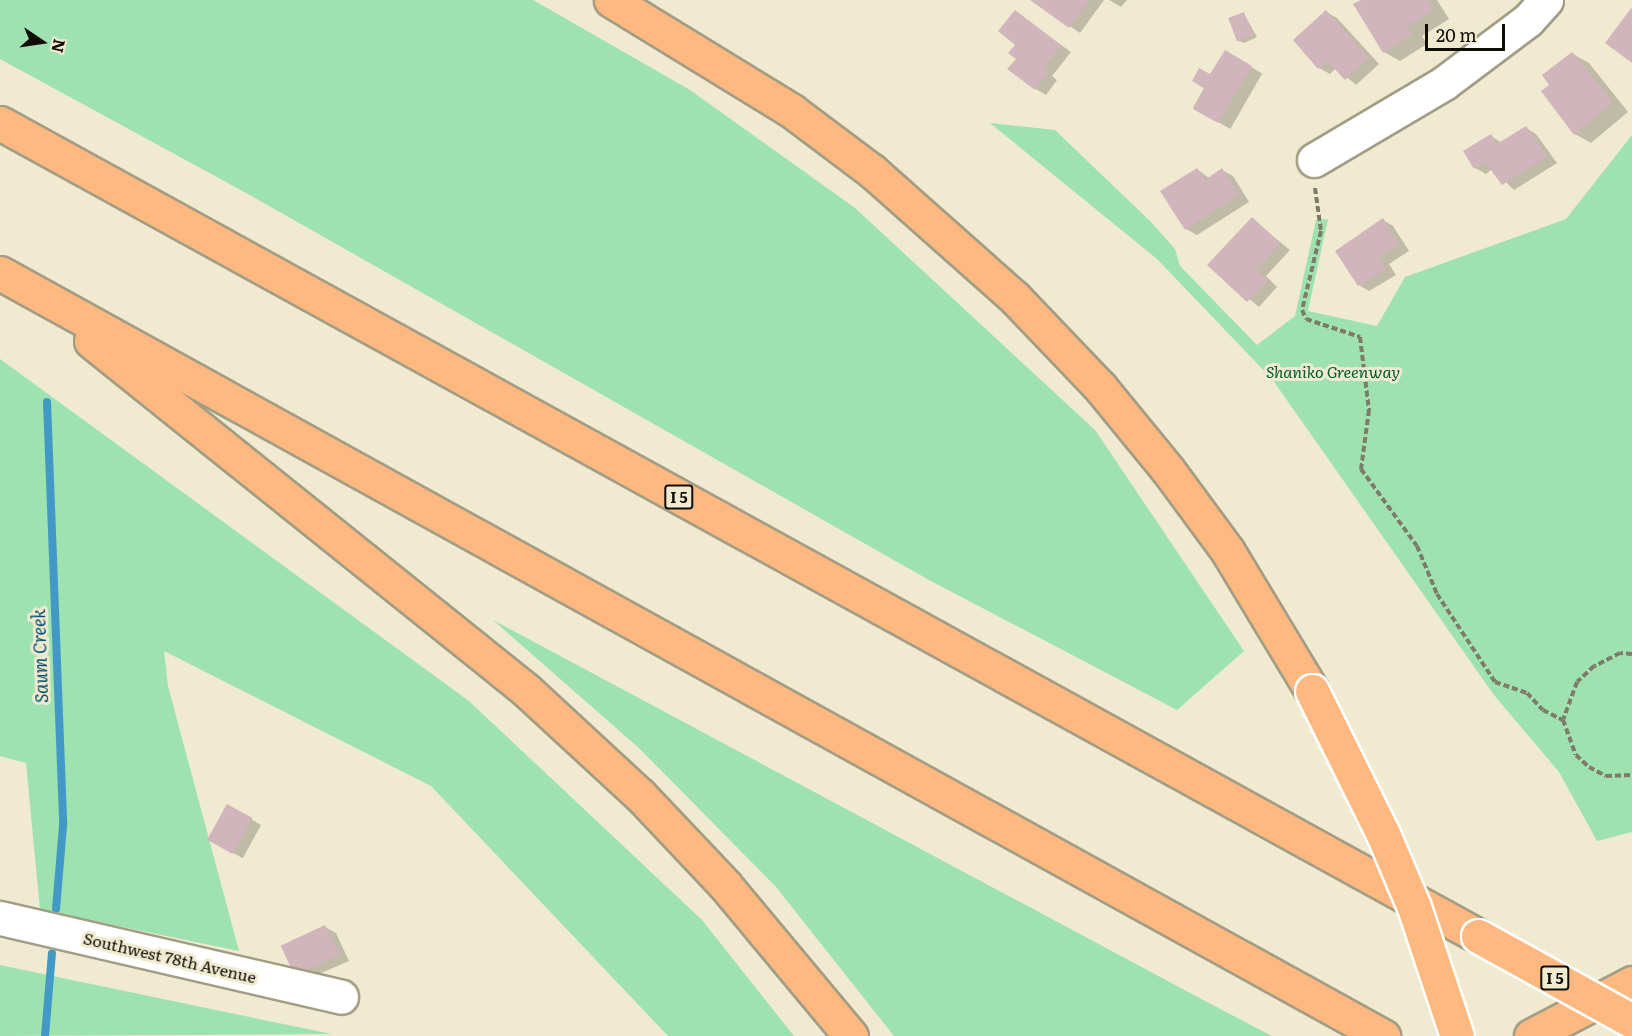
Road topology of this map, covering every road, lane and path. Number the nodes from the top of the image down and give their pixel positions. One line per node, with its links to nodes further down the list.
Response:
1 (611, 0): 15 (highway, bridge)
2 (1546, 0): 4 (street)
3 (0, 123): 12 (highway, I 5, bridge)
4 (1314, 160): 7 (path)
5 (10, 278): 13 (highway); 14 (highway)
6 (1632, 654): 7 (path)
7 (1563, 720): 8 (path)
8 (1632, 775)
9 (0, 918): 11 (street, Southwest 78th Avenue)
10 (1632, 983): 16 (highway)
11 (340, 997)
12 (1632, 1021)
13 (851, 1036)
14 (1383, 1036)
15 (1457, 1036)
16 (1532, 1036)

